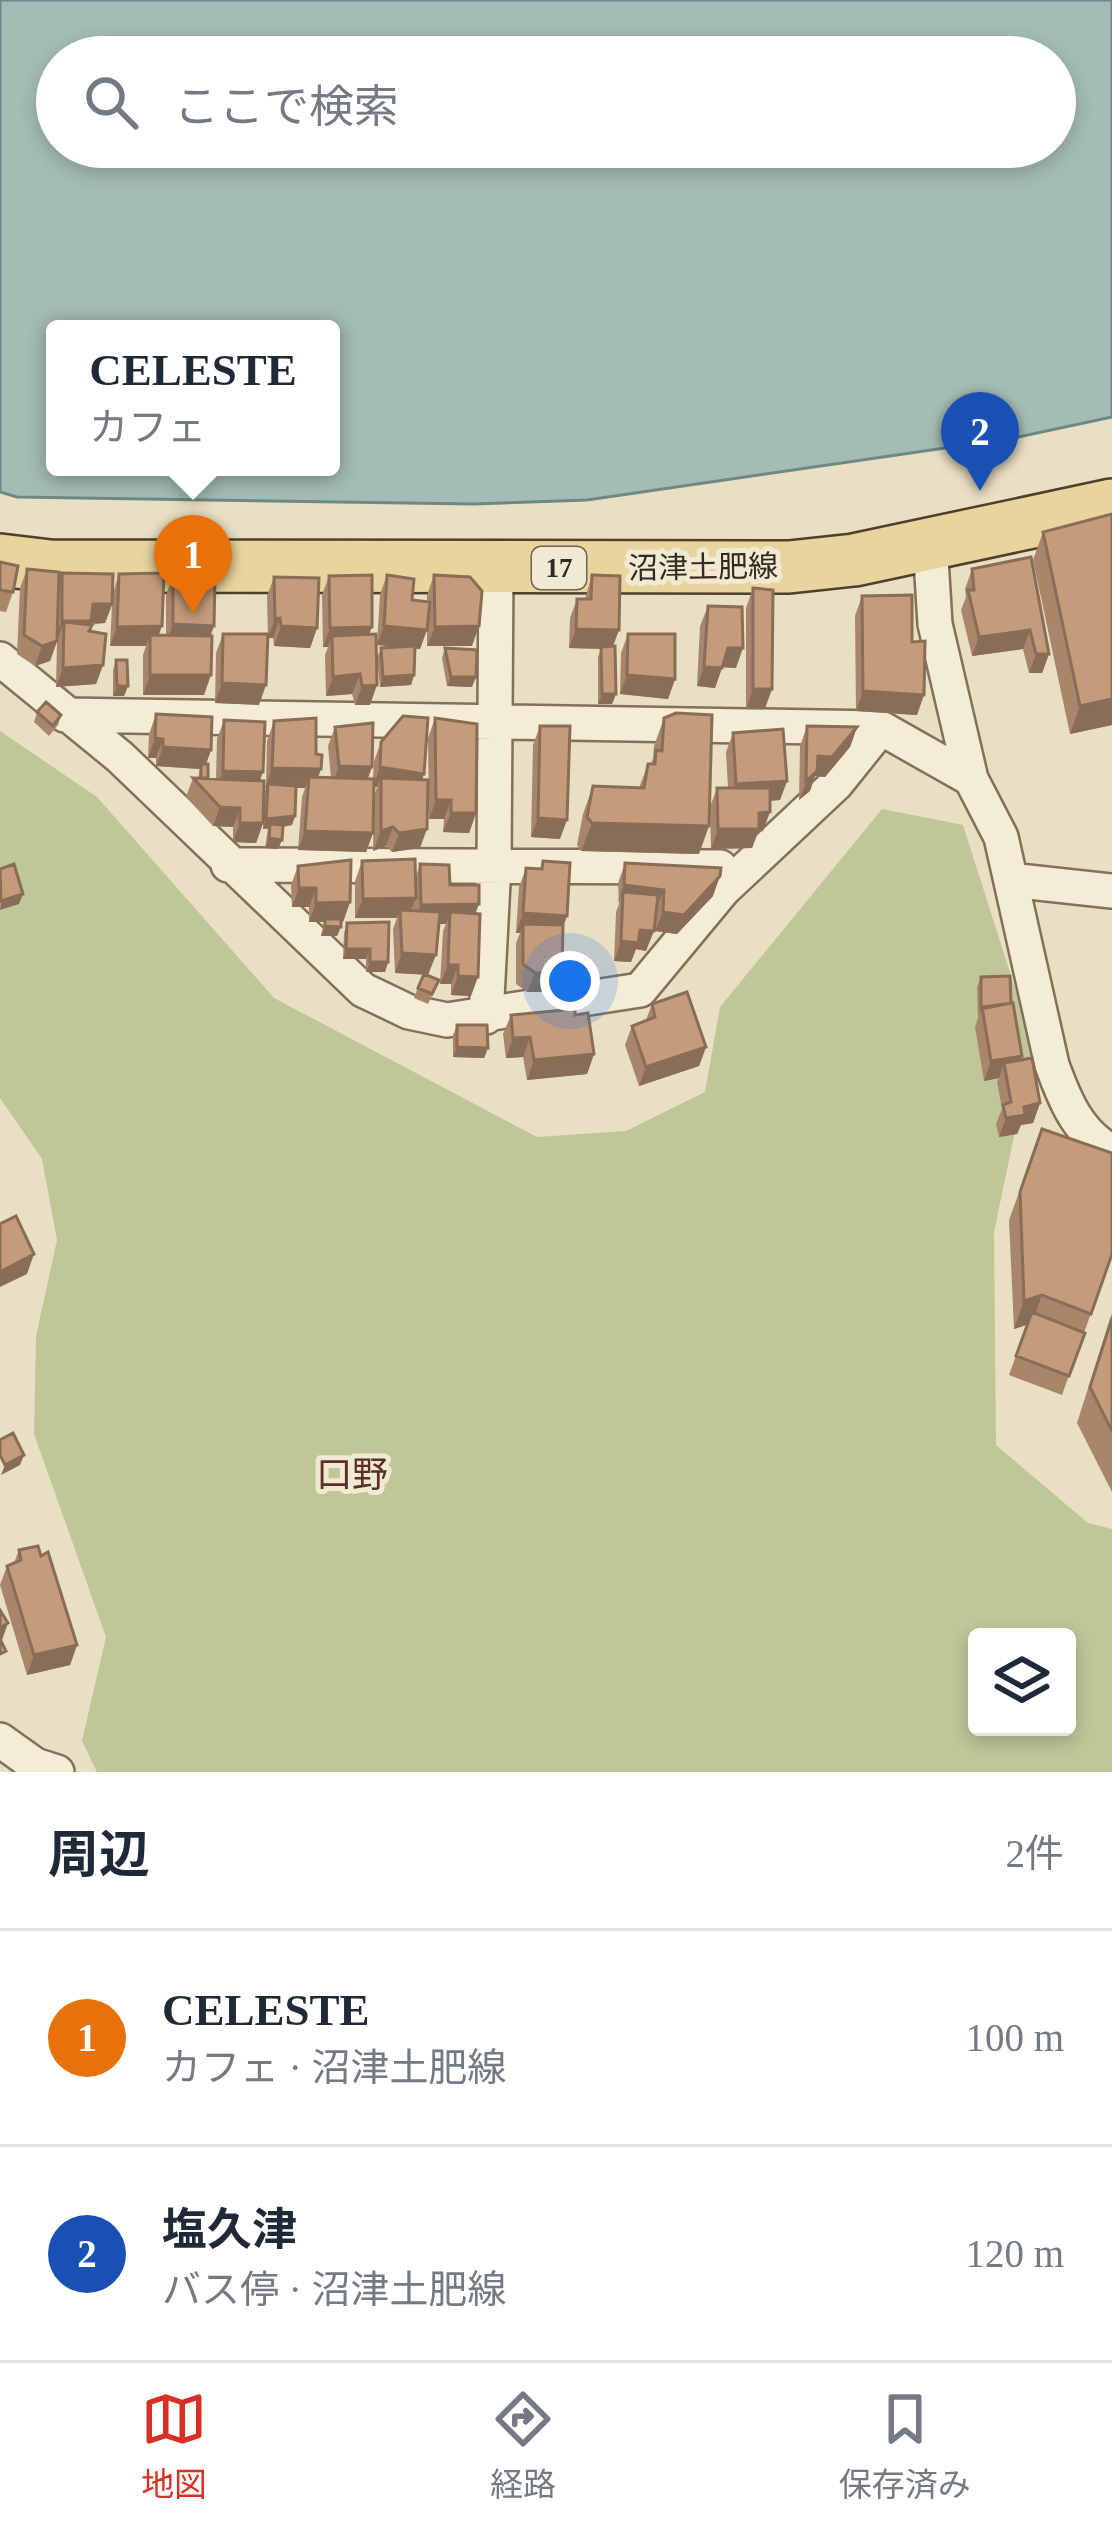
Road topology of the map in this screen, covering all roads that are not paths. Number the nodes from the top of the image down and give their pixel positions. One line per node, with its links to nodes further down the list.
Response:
1 (1112, 505): 2 (main road, 沼津土肥線 / 17)
2 (930, 543): 4 (main road, 沼津土肥線 / 17); 9 (street)
3 (0, 560): 4 (main road, 沼津土肥線 / 17)
4 (496, 569): 7 (street)
5 (0, 659): 6 (street)
6 (65, 715): 7 (street); 11 (street)
7 (496, 721): 8 (street); 10 (street)
8 (881, 728): 9 (street); 13 (street)
9 (971, 779): 12 (street)
10 (494, 864): 11 (street); 13 (street); 15 (street)
11 (228, 865): 15 (street)
12 (1011, 880): 14 (street); 16 (street)
13 (723, 890): 15 (street)
14 (1112, 891)
15 (486, 1017)
16 (1112, 1152)
17 (0, 1739): 18 (street)
18 (57, 1772)

